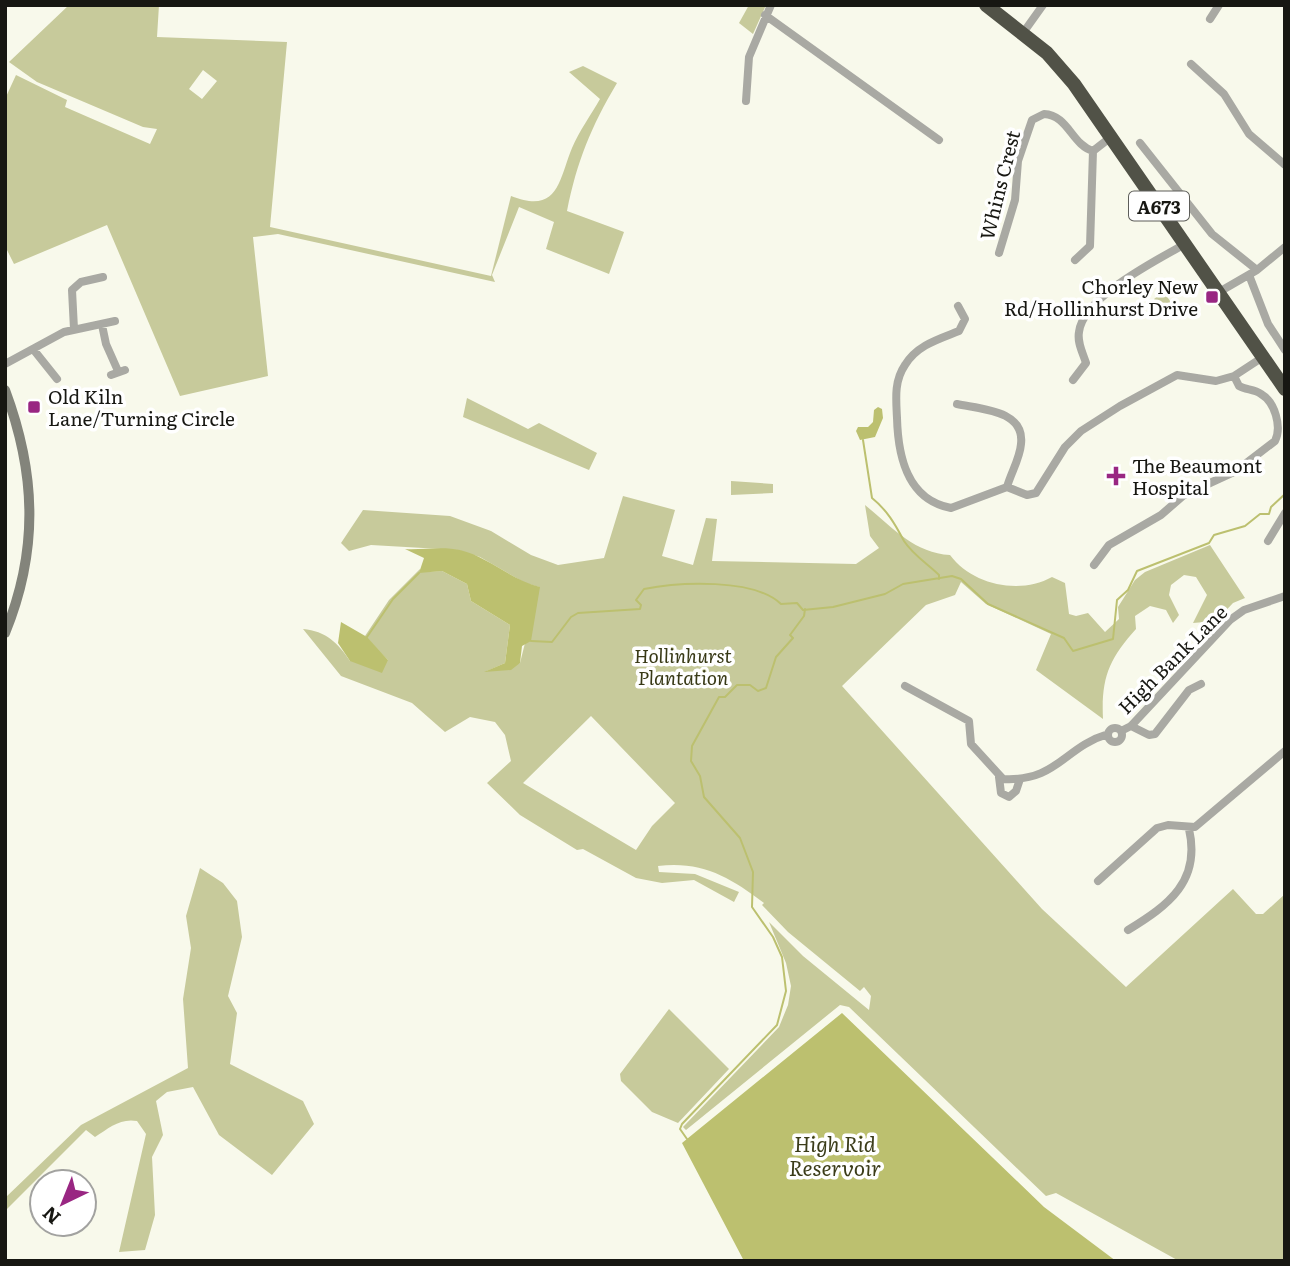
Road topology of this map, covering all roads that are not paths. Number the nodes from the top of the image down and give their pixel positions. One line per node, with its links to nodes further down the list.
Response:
1 (771, 5): 5 (street)
2 (986, 5): 7 (highway, A673)
3 (1043, 5): 7 (street)
4 (1219, 5): 6 (street)
5 (765, 15): 9 (street); 11 (street)
6 (1210, 19)
7 (1023, 33): 10 (highway, A673)
8 (1196, 54): 14 (street)
9 (746, 101)
10 (1111, 137): 13 (street); 15 (highway, A673)
11 (939, 140)
12 (1140, 143): 19 (street)
13 (1094, 151): 17 (street, Whins Crest); 18 (street)
14 (1285, 165)
15 (1185, 243): 21 (highway, A673); 33 (street)
16 (1285, 247): 19 (street)
17 (999, 253)
18 (1075, 260)
19 (1253, 272): 21 (street); 27 (street)
20 (103, 277): 25 (street)
21 (1219, 292): 28 (highway, A673)
22 (958, 306): 37 (street)
23 (115, 321): 24 (street)
24 (102, 325): 25 (street); 30 (street)
25 (74, 329): 26 (street)
26 (33, 349): 29 (street); 32 (street)
27 (1285, 350)
28 (1263, 357): 31 (street); 34 (highway, A673)
29 (5, 364)
30 (118, 372)
31 (1234, 376): 37 (street); 40 (street)
32 (57, 379)
33 (1073, 380)
34 (1285, 389)
35 (5, 390): 42 (main road)
36 (957, 404): 37 (street)
37 (1007, 486)
38 (1285, 513): 39 (street)
39 (1267, 543)
40 (1094, 565)
41 (1285, 596): 45 (street, High Bank Lane)
42 (5, 633)
43 (1201, 684): 45 (street)
44 (905, 686): 47 (street)
45 (1131, 726): 48 (street, High Bank Lane)
46 (1285, 751): 49 (street)
47 (999, 777): 48 (street); 48 (street)
48 (1020, 779)
49 (1189, 829): 50 (street); 51 (street)
50 (1098, 881)
51 (1128, 930)

